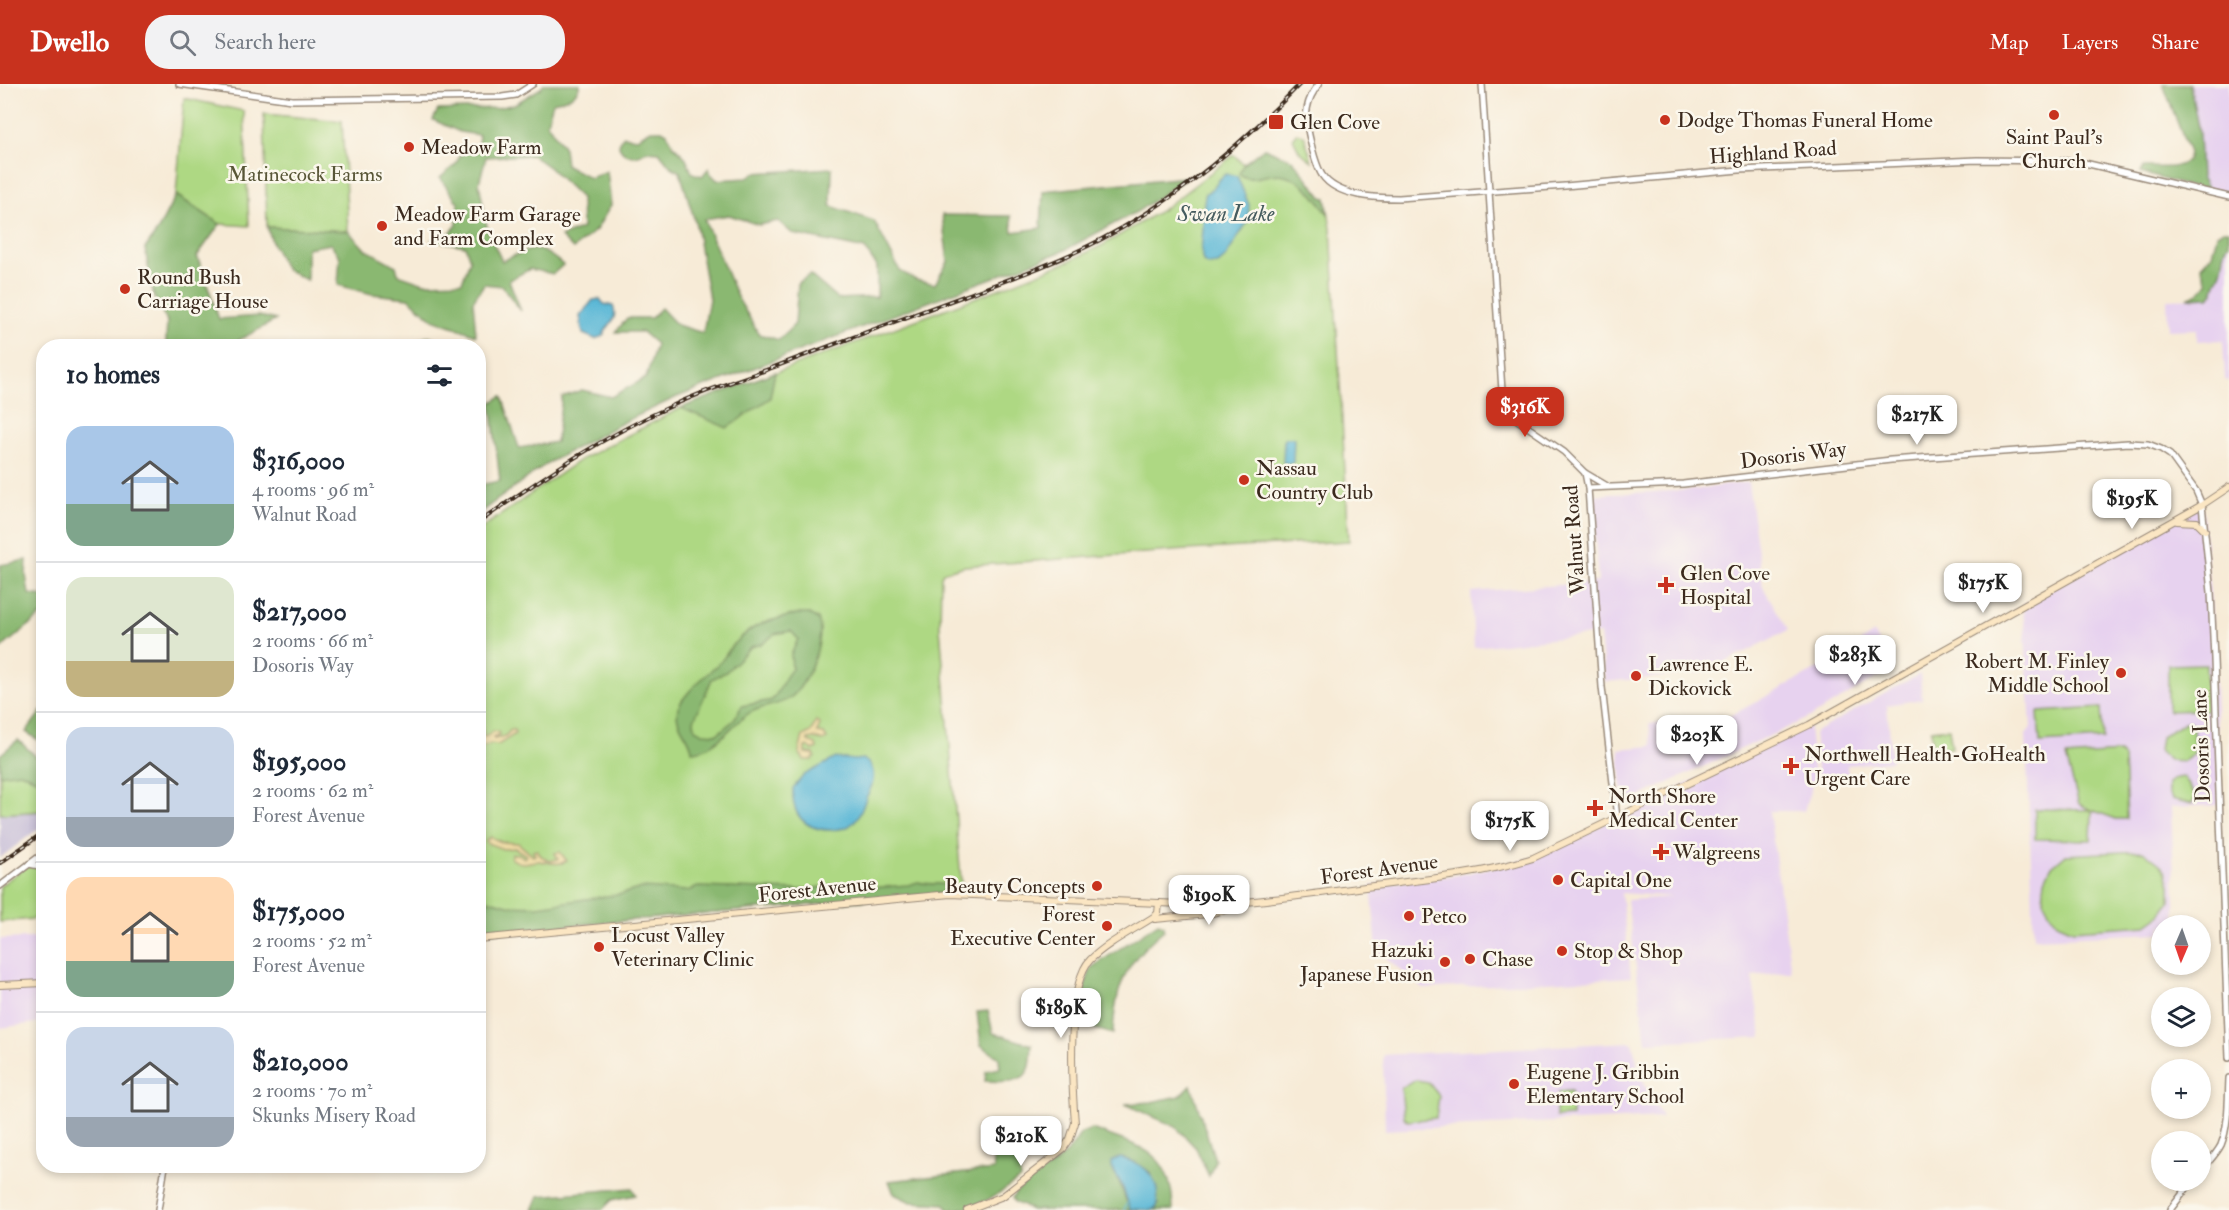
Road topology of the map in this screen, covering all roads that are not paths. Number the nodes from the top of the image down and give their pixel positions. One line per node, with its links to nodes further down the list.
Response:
1 (179, 84): 2 (street)
2 (533, 84)
3 (1319, 84): 5 (street, Highland Road)
4 (1482, 84): 5 (street, Walnut Road)
5 (1488, 191): 6 (street, Highland Road); 7 (street, Walnut Road)
6 (2229, 197)
7 (1585, 473): 8 (street); 10 (street, Walnut Road)
8 (1609, 487): 10 (street, Dosoris Way); 11 (street, Dosoris Way)
9 (2229, 487): 11 (main road, Forest Avenue)
10 (1588, 488): 14 (street, Walnut Road)
11 (2202, 505): 12 (main road, Forest Avenue); 13 (street, Dosoris Lane)
12 (2174, 521): 13 (main road); 14 (main road, Forest Avenue)
13 (2205, 530): 25 (street, Dosoris Lane)
14 (1617, 818): 19 (main road, Forest Avenue)
15 (36, 859): 16 (street)
16 (29, 864): 17 (street); 18 (street)
17 (36, 865)
18 (0, 886)
19 (1260, 901): 20 (main road, Forest Avenue); 21 (main road)
20 (1159, 903): 21 (main road); 22 (main road, Forest Avenue)
21 (1151, 919): 31 (main road)
22 (486, 938)
23 (36, 983): 24 (main road)
24 (0, 985)
25 (2229, 1058)
26 (2229, 1078): 27 (street)
27 (2211, 1159)
28 (164, 1173): 30 (street)
29 (2185, 1191): 32 (street)
30 (158, 1210)
31 (967, 1210)
32 (2170, 1210)

